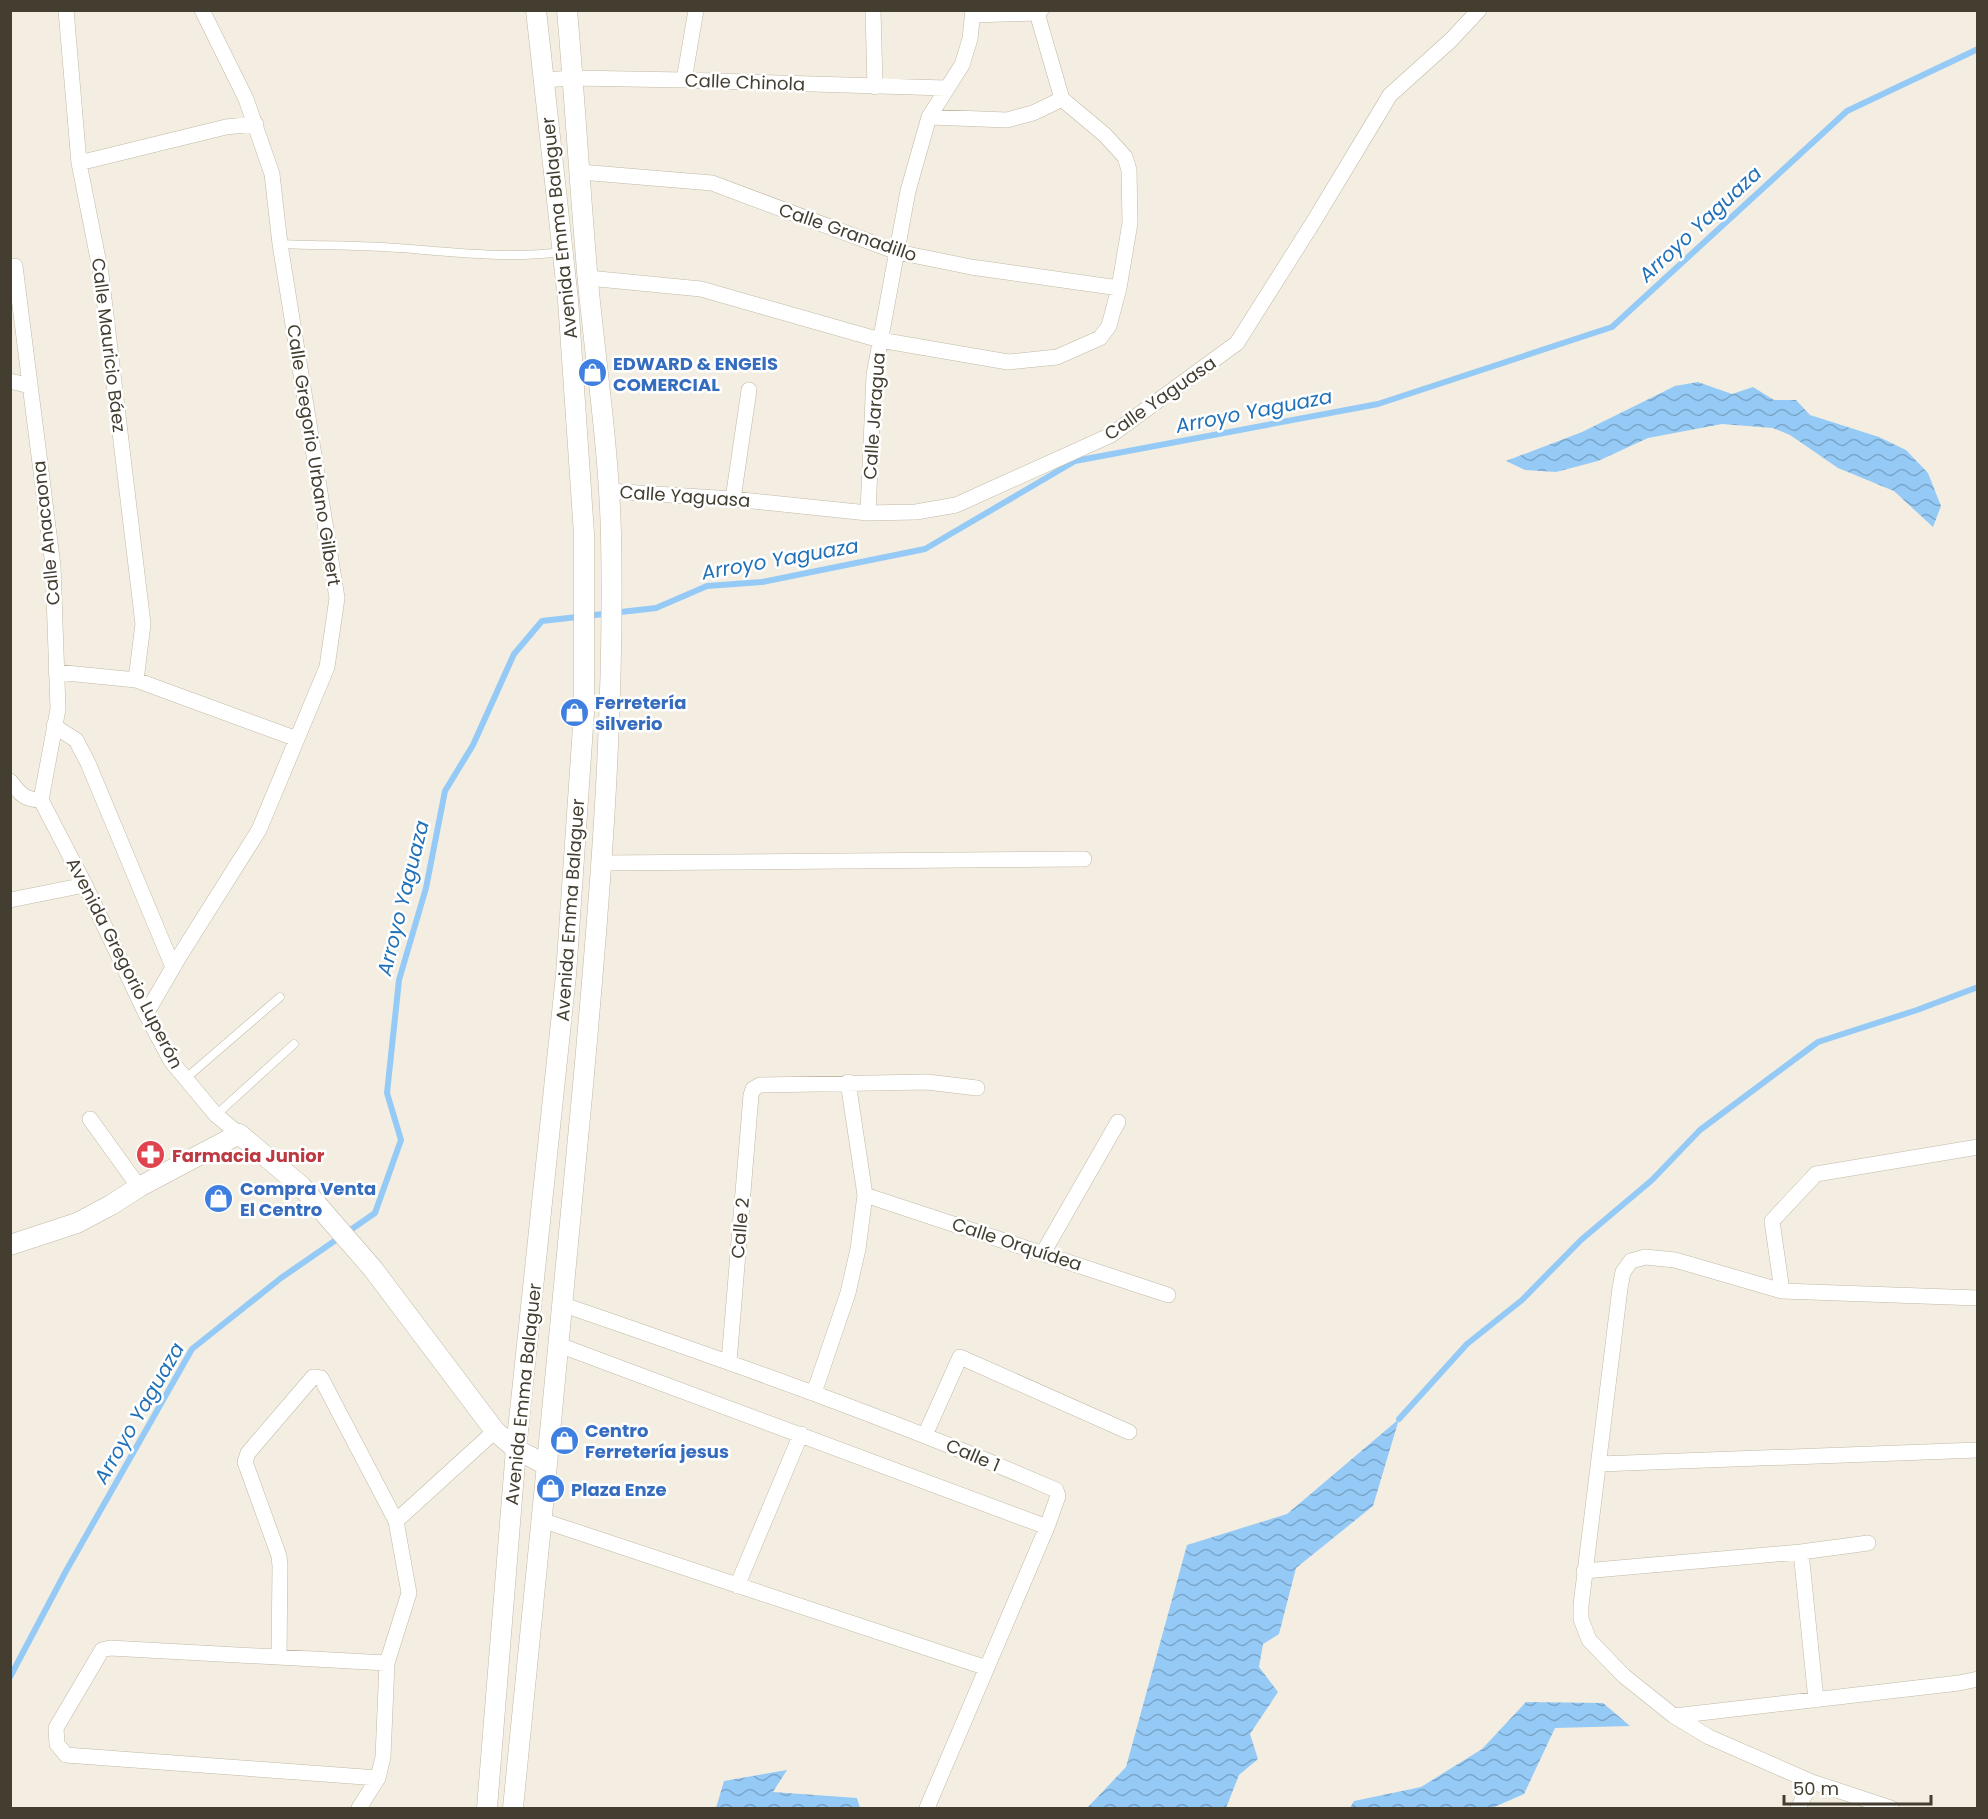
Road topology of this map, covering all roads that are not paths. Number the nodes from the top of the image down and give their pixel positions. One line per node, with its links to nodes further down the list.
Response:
1 (66, 10): 18 (street, Calle Mauricio Báez)
2 (202, 10): 17 (street, Calle Gregorio Urbano Gilbert)
3 (536, 10): 11 (street, Avenida Emma Balaguer)
4 (567, 10): 10 (street, Avenida Emma Balaguer)
5 (696, 10): 12 (street)
6 (873, 10): 13 (street)
7 (1479, 10): 32 (street, Calle Yaguasa)
8 (1039, 12): 9 (street); 15 (street)
9 (973, 13): 14 (street, Calle Jaragua)
10 (573, 78): 11 (street, Calle Chinola); 12 (street, Calle Chinola); 19 (street, Avenida Emma Balaguer)
11 (544, 80): 21 (street, Avenida Emma Balaguer)
12 (684, 80): 13 (street, Calle Chinola)
13 (875, 87): 14 (street, Calle Chinola)
14 (946, 88): 16 (street, Calle Jaragua)
15 (1062, 99): 16 (street); 25 (street)
16 (929, 117): 22 (street, Calle Jaragua)
17 (256, 124): 18 (street); 20 (street, Calle Gregorio Urbano Gilbert)
18 (79, 163): 34 (street, Calle Mauricio Báez)
19 (580, 172): 22 (street, Calle Granadillo); 24 (street, Avenida Emma Balaguer)
20 (280, 244): 21 (lane); 36 (street, Calle Gregorio Urbano Gilbert)
21 (564, 252): 44 (street, Avenida Emma Balaguer)
22 (897, 252): 25 (street, Calle Granadillo); 26 (street, Calle Jaragua)
23 (15, 266): 28 (street, Calle Anacaona)
24 (588, 278): 26 (street); 30 (street, Avenida Emma Balaguer)
25 (1119, 288): 26 (street)
26 (880, 340): 32 (street, Calle Jaragua)
27 (10, 381): 28 (street)
28 (30, 386): 33 (street, Calle Anacaona)
29 (749, 390): 31 (street)
30 (608, 491): 31 (street, Calle Yaguasa); 40 (street, Avenida Emma Balaguer)
31 (733, 499): 32 (street, Calle Yaguasa)
32 (867, 513)
33 (56, 672): 34 (street); 35 (street, Calle Anacaona)
34 (136, 680): 36 (street)
35 (54, 726): 38 (street, Calle Anacaona); 43 (street)
36 (297, 739): 43 (street, Calle Gregorio Urbano Gilbert)
37 (10, 781): 38 (street)
38 (41, 800): 41 (street, Avenida Gregorio Luperón)
39 (1084, 859): 40 (street)
40 (603, 863): 45 (street, Avenida Emma Balaguer)
41 (85, 885): 42 (street); 47 (street, Avenida Gregorio Luperón)
42 (10, 900)
43 (173, 967): 47 (street, Calle Gregorio Urbano Gilbert)
44 (566, 975): 45 (street); 72 (street, Avenida Emma Balaguer)
45 (593, 976): 64 (street, Avenida Emma Balaguer)
46 (280, 997): 49 (lane)
47 (146, 1014): 49 (street, Avenida Gregorio Luperón)
48 (294, 1044): 52 (lane)
49 (185, 1079): 52 (street, Avenida Gregorio Luperón)
50 (848, 1082): 51 (street); 58 (street); 66 (street, Calle 2)
51 (977, 1088)
52 (216, 1115): 55 (street, Avenida Gregorio Luperón)
53 (90, 1119): 57 (street)
54 (1118, 1122): 60 (street)
55 (239, 1134): 57 (street); 68 (street, Avenida Gregorio Luperón)
56 (1977, 1147): 61 (street)
57 (139, 1187): 59 (street)
58 (865, 1196): 60 (street, Calle Orquídea); 67 (street)
59 (10, 1245)
60 (1043, 1252): 62 (street, Calle Orquídea)
61 (1782, 1291): 63 (street); 74 (street)
62 (1168, 1295)
63 (1977, 1298)
64 (564, 1305): 65 (street, Avenida Emma Balaguer); 66 (street, Calle 1)
65 (559, 1345): 70 (street); 75 (street, Avenida Emma Balaguer)
66 (729, 1362): 67 (street, Calle 1)
67 (814, 1393): 71 (street, Calle 1)
68 (495, 1431): 72 (street, Avenida Gregorio Luperón); 77 (street)
69 (1129, 1432): 71 (street)
70 (801, 1434): 78 (street); 82 (street)
71 (925, 1435): 78 (street, Calle 1)
72 (516, 1449): 75 (street, Avenida Gregorio Luperón); 92 (street, Avenida Emma Balaguer)
73 (1977, 1450): 74 (street)
74 (1599, 1464): 81 (street)
75 (546, 1465): 76 (street, Avenida Emma Balaguer)
76 (541, 1520): 82 (street); 93 (street, Avenida Emma Balaguer)
77 (396, 1521): 83 (street); 84 (street)
78 (1047, 1527): 85 (street, Calle 1)
79 (1868, 1543): 80 (street)
80 (1800, 1552): 81 (street); 87 (street)
81 (1584, 1571): 88 (street)
82 (737, 1586): 85 (street)
83 (279, 1656): 84 (street); 89 (street)
84 (387, 1663): 89 (street)
85 (987, 1668): 94 (street, Calle 1)
86 (1977, 1679): 87 (street)
87 (1816, 1700): 88 (street)
88 (1674, 1716): 90 (street)
89 (378, 1778): 91 (street)
90 (1812, 1782): 95 (street); 96 (street)
91 (359, 1809)
92 (487, 1809)
93 (513, 1809)
94 (927, 1809)
95 (1798, 1809)
96 (1891, 1809)

